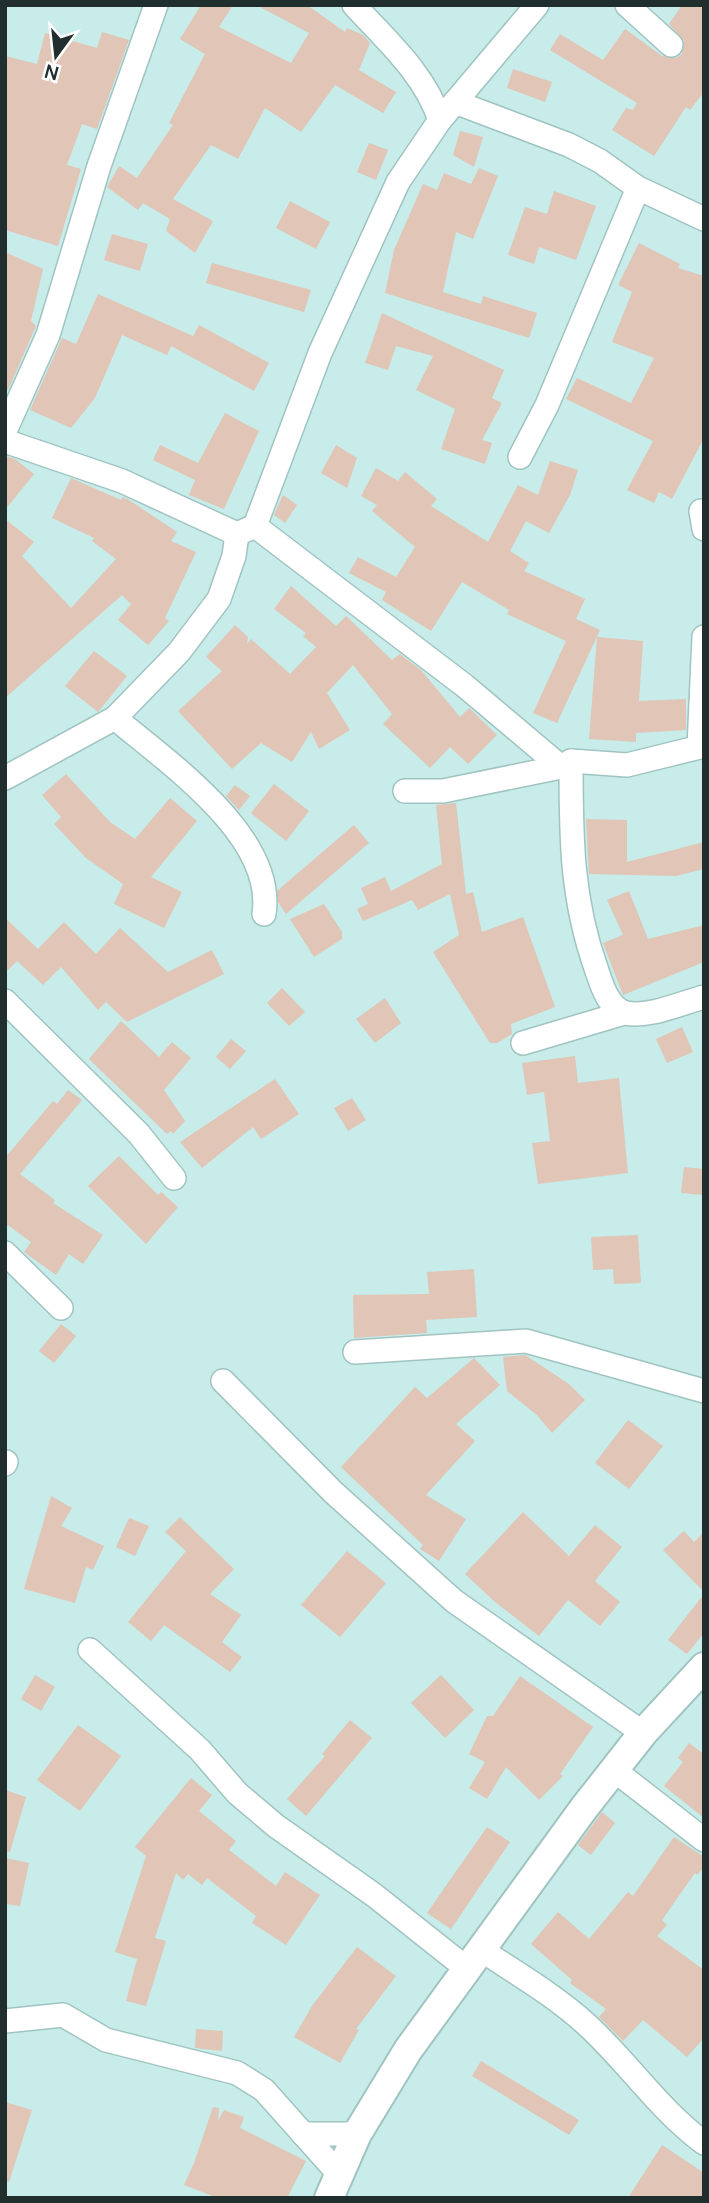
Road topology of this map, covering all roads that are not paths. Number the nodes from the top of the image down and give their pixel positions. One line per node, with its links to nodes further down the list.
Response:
1 (156, 5): 10 (street)
2 (354, 5): 7 (street)
3 (537, 5): 6 (street)
4 (627, 5): 5 (street)
5 (671, 46)
6 (455, 102): 7 (street); 8 (street)
7 (440, 120): 15 (street)
8 (638, 188): 9 (street); 12 (street)
9 (704, 219)
10 (5, 431)
11 (5, 441): 15 (street)
12 (520, 457)
13 (704, 511): 14 (street)
14 (704, 529)
15 (246, 530): 17 (street); 19 (street)
16 (704, 637): 18 (street)
17 (115, 718): 20 (street); 22 (street)
18 (701, 746): 19 (street)
19 (566, 764): 21 (street); 25 (street)
20 (5, 778)
21 (405, 791)
22 (264, 914)
23 (704, 997): 25 (street)
24 (5, 1002): 27 (street)
25 (624, 1013): 26 (street)
26 (523, 1044)
27 (174, 1178)
28 (5, 1253): 29 (street)
29 (61, 1308)
30 (355, 1352): 32 (street)
31 (223, 1381): 35 (street)
32 (704, 1391)
33 (90, 1650): 38 (street)
34 (704, 1667): 35 (street)
35 (643, 1733): 36 (street)
36 (614, 1770): 37 (street); 38 (street)
37 (704, 1840)
38 (473, 1958): 41 (street); 42 (street)
39 (5, 2021): 40 (street)
40 (303, 2134): 41 (street); 43 (street)
41 (356, 2134): 43 (street)
42 (704, 2143)
43 (334, 2186)

